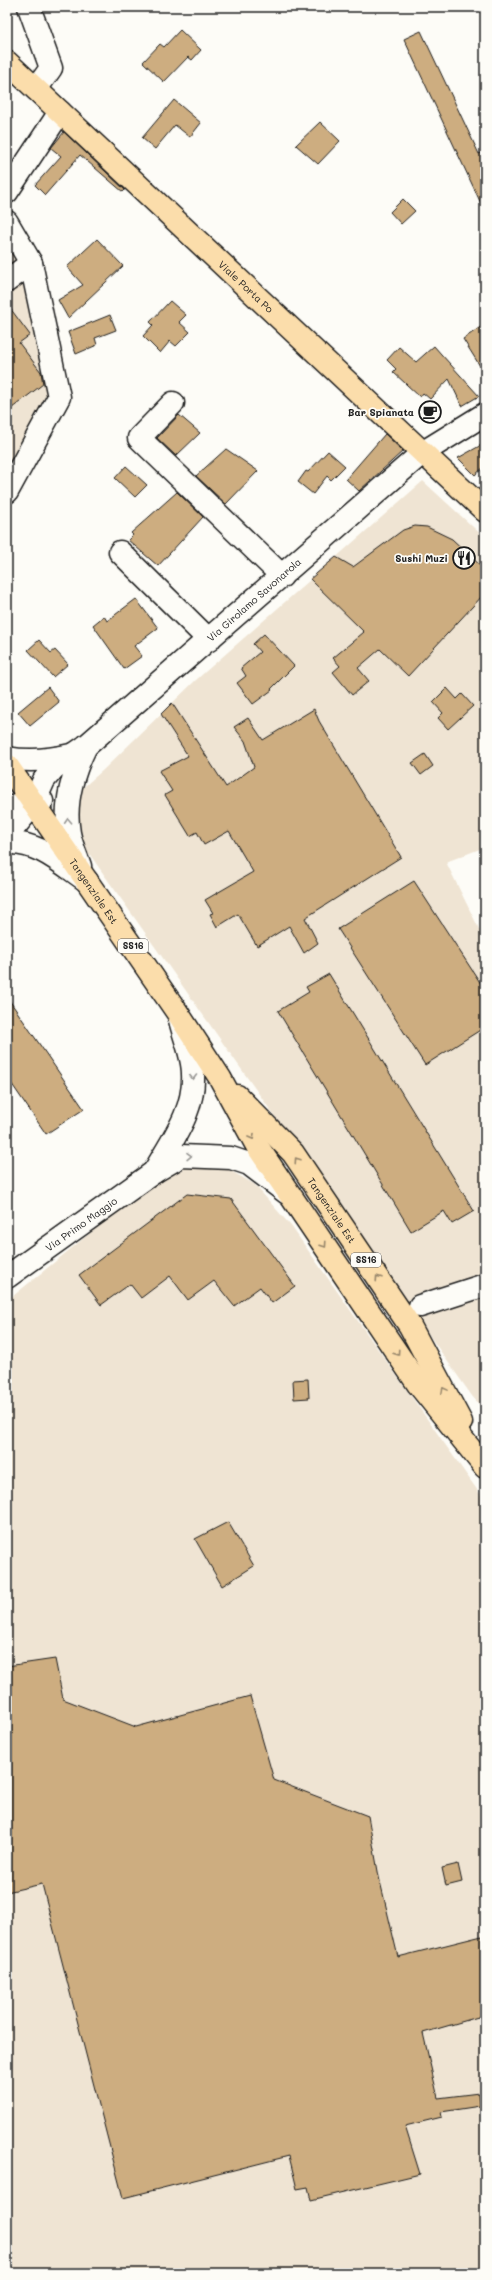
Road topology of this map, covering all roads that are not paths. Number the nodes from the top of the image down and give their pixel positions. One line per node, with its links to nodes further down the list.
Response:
1 (29, 7): 3 (street)
2 (7, 62): 3 (main road, Viale Porta Po)
3 (36, 89): 4 (main road, Viale Porta Po)
4 (60, 112): 5 (street); 11 (main road, Viale Porta Po)
5 (7, 192)
6 (7, 222): 7 (street)
7 (31, 263): 8 (street); 12 (street)
8 (7, 280)
9 (173, 403): 15 (street)
10 (485, 414): 11 (street, Via Girolamo Savonarola)
11 (422, 453): 13 (main road, Viale Porta Po); 15 (street, Via Girolamo Savonarola)
12 (7, 492)
13 (485, 512)
14 (120, 552): 16 (street)
15 (282, 576): 16 (street, Via Girolamo Savonarola)
16 (209, 640): 17 (street, Via Girolamo Savonarola)
17 (78, 756): 18 (street, Via Girolamo Savonarola); 20 (street, Via Girolamo Savonarola); 24 (street, one-way to 17)
18 (7, 758)
19 (7, 765): 20 (main road, Tangenziale Est / SS16)
20 (33, 805): 21 (street); 22 (street); 24 (main road, Tangenziale Est / SS16)
21 (7, 808)
22 (7, 836)
23 (7, 843): 24 (street)
24 (85, 876): 25 (main road, Tangenziale Est / SS16)
25 (178, 1012): 26 (main road, Tangenziale Est / SS16); 27 (street, Via Primo Maggio, one-way to 27)
26 (220, 1078): 28 (main road, Tangenziale Est / SS16, one-way to 28); 32 (main road, Tangenziale Est / SS16, one-way to 26)
27 (154, 1172): 28 (street, Via Primo Maggio, one-way to 28); 29 (street, Via Primo Maggio)
28 (289, 1195): 32 (main road, Tangenziale Est / SS16, one-way to 32)
29 (7, 1277)
30 (485, 1285): 31 (street)
31 (420, 1306)
32 (483, 1464)

